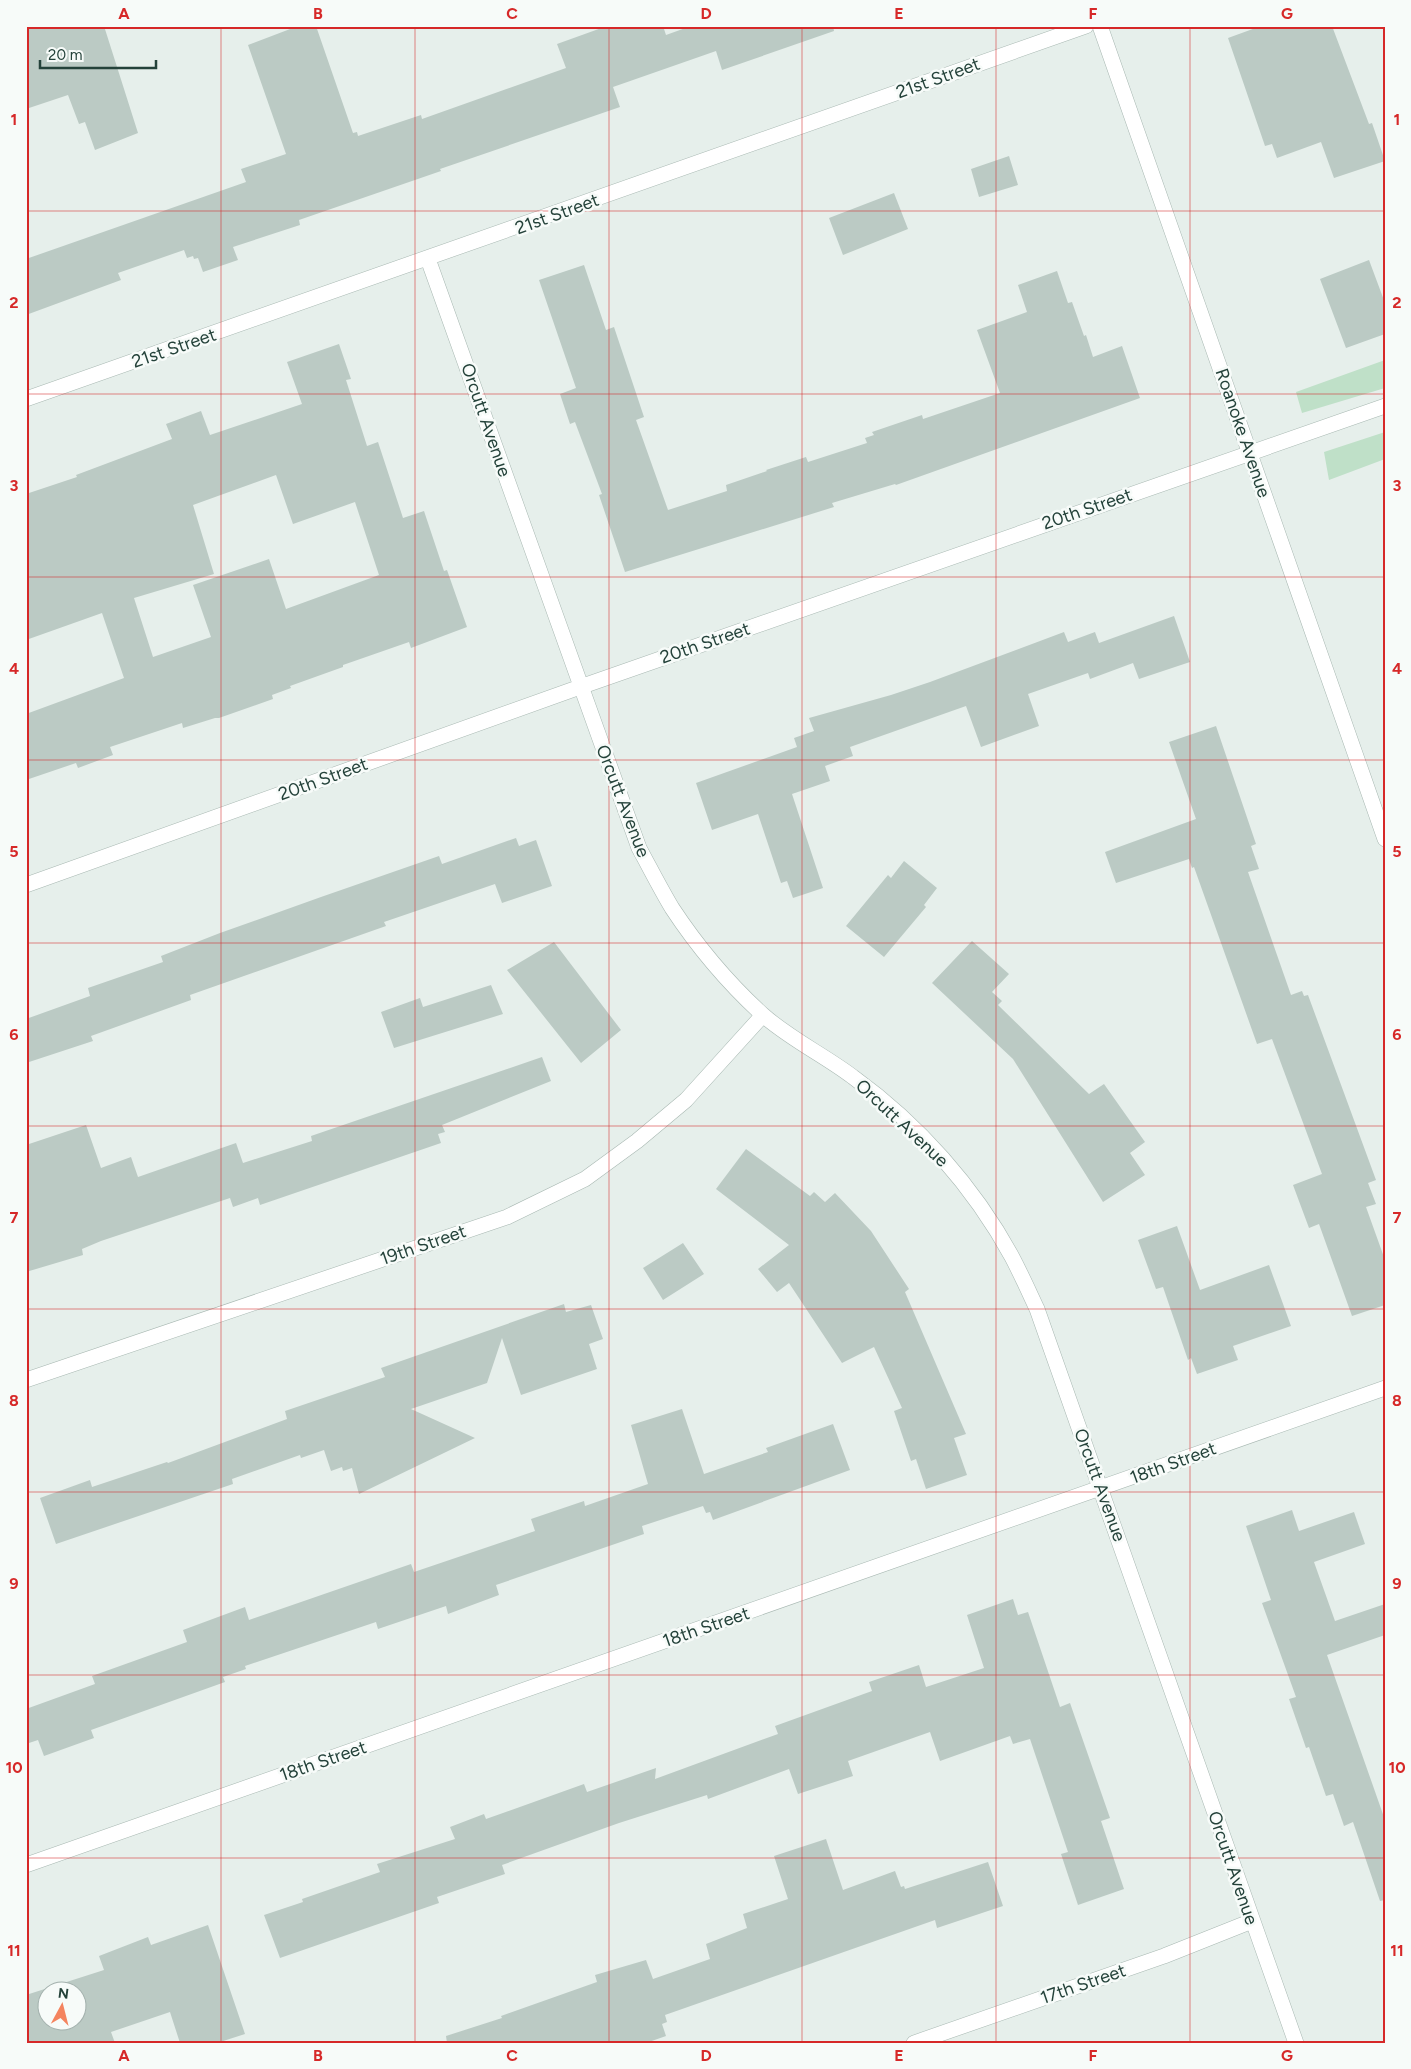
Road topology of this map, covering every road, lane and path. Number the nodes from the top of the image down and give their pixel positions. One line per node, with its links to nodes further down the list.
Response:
1 (1086, 26): 3 (street, 21st Street)
2 (1100, 26): 6 (street, Roanoke Avenue)
3 (428, 259): 4 (street, 21st Street); 7 (street, Orcutt Avenue)
4 (26, 399)
5 (1385, 406): 6 (street, 20th Street)
6 (1250, 452): 7 (street, 20th Street); 8 (street, Roanoke Avenue)
7 (580, 687): 9 (street, 20th Street); 10 (street, Orcutt Avenue)
8 (1385, 839)
9 (26, 885)
10 (763, 1015): 11 (street, 19th Street); 13 (street, Orcutt Avenue)
11 (26, 1380)
12 (1385, 1388): 13 (street, 18th Street)
13 (1100, 1489): 14 (street, 18th Street); 15 (street, Orcutt Avenue)
14 (26, 1865)
15 (1252, 1921): 16 (street, 17th Street); 17 (street, Orcutt Avenue)
16 (914, 2043)
17 (1296, 2043)

